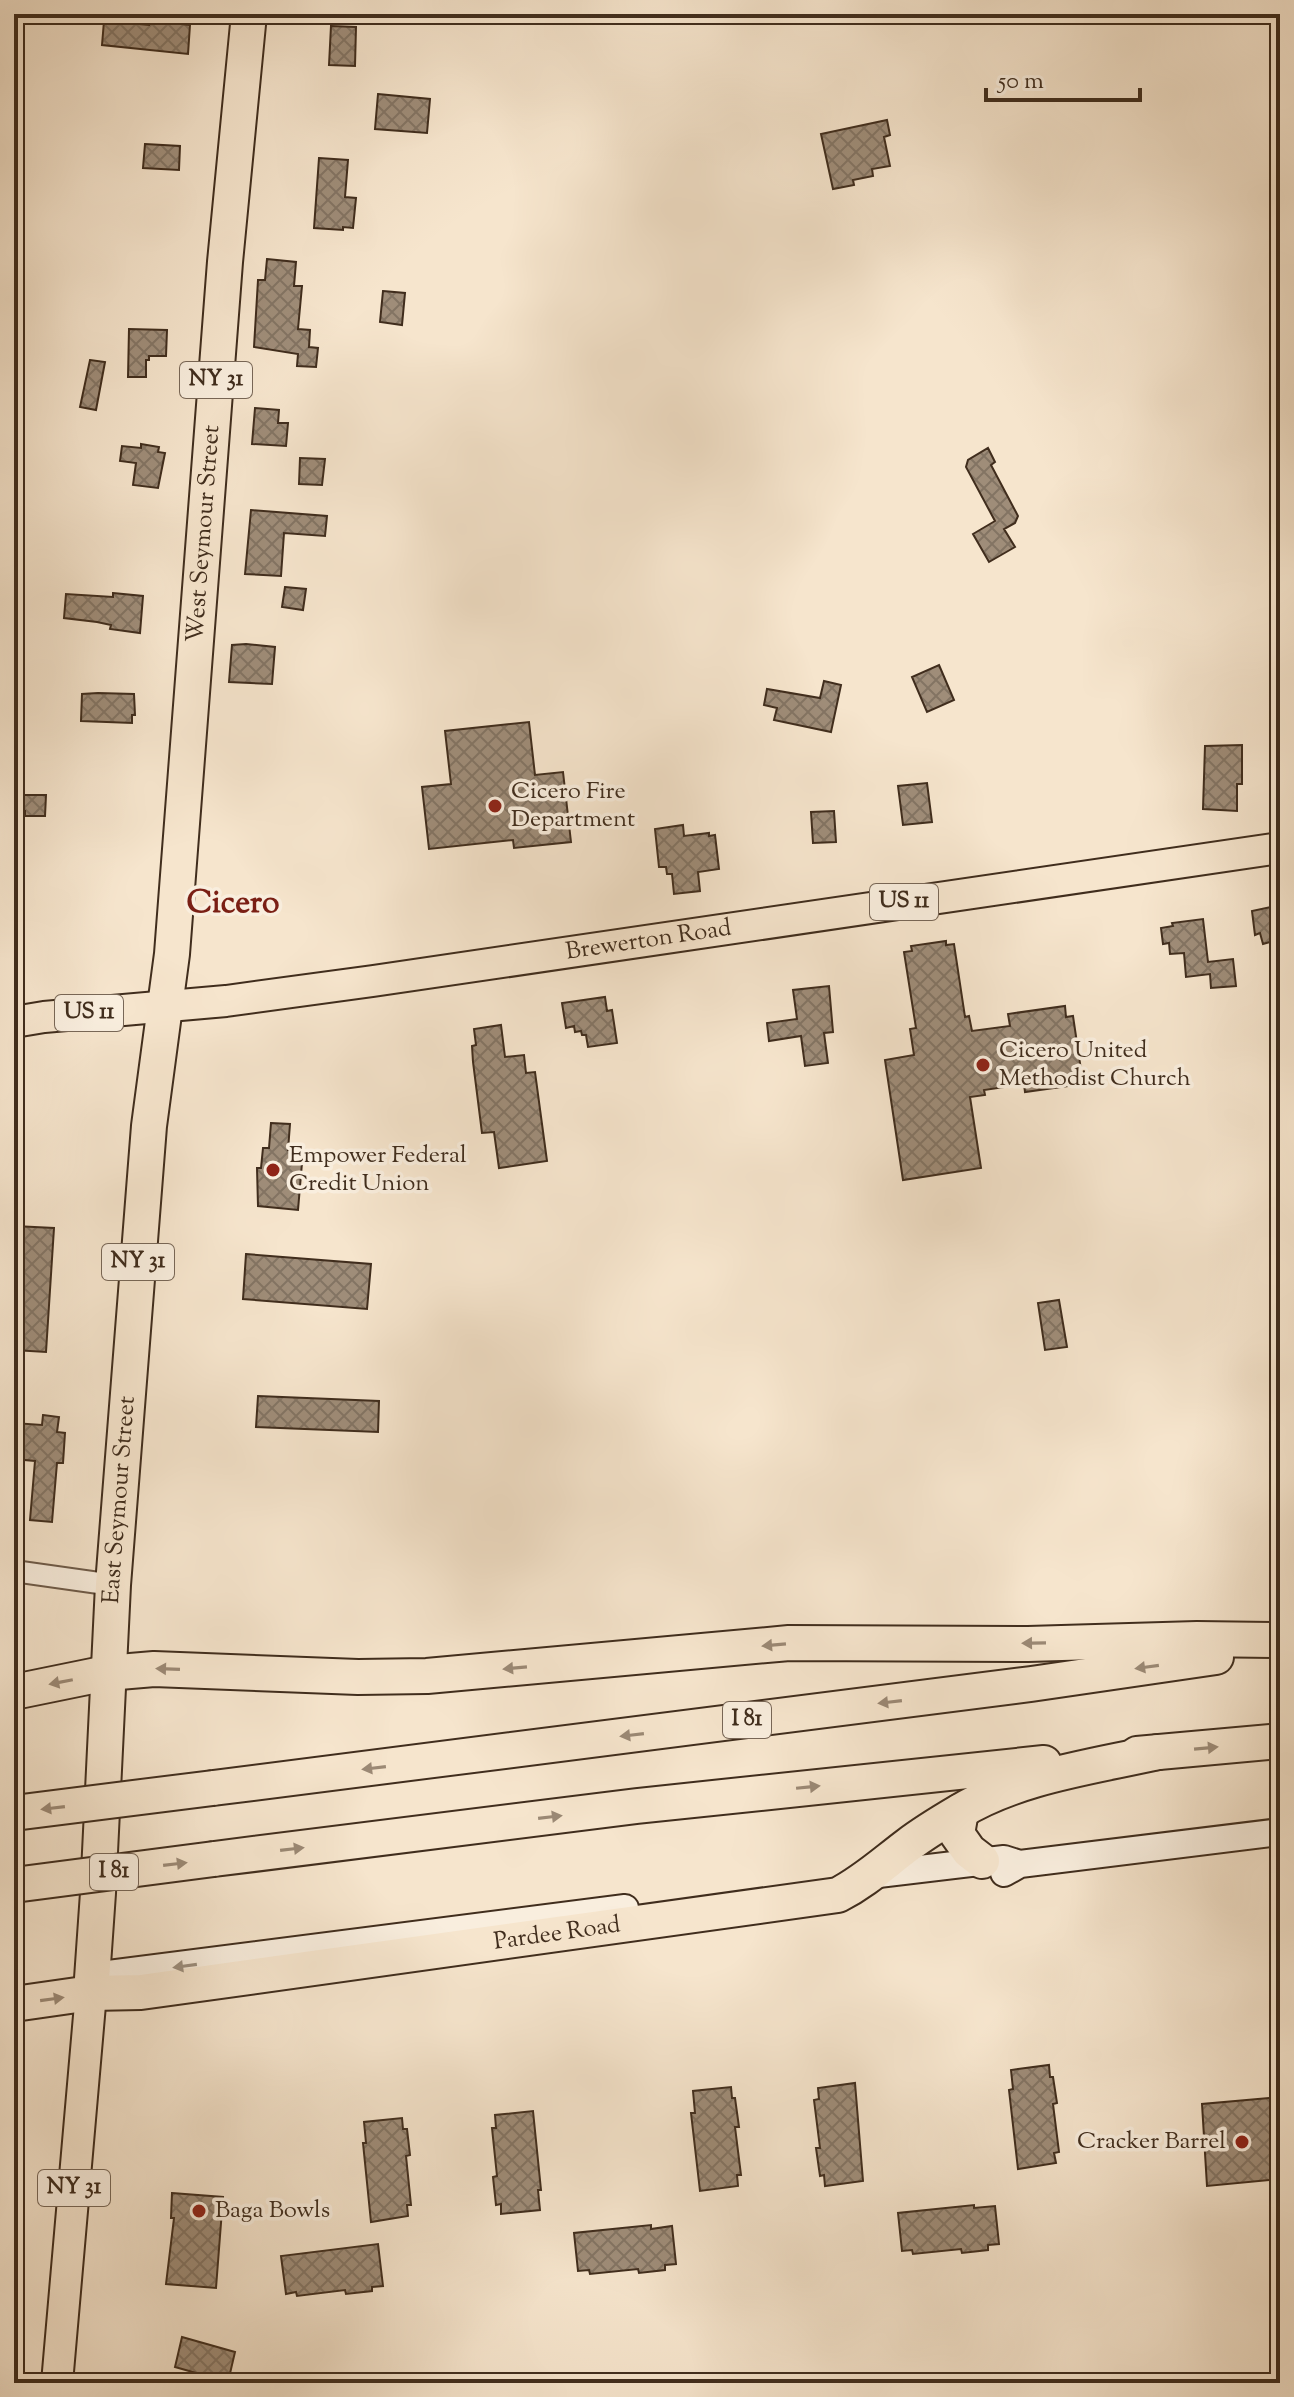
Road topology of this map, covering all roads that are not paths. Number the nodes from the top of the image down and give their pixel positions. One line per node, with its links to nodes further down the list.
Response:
1 (249, 14): 3 (highway, West Seymour Street / NY 31)
2 (1280, 848): 3 (main road, Brewerton Road / US 11)
3 (165, 1007): 4 (main road, Brewerton Road / US 11); 6 (highway, East Seymour Street / NY 31)
4 (14, 1022)
5 (14, 1571): 6 (street)
6 (113, 1585): 9 (highway, East Seymour Street / NY 31)
7 (1280, 1640): 9 (highway, one-way to 9)
8 (1280, 1647): 14 (highway, I 81, one-way to 14, bridge)
9 (107, 1673): 10 (highway, one-way to 10); 21 (highway, East Seymour Street / NY 31)
10 (14, 1692)
11 (1280, 1741): 12 (highway, I 81, one-way to 11)
12 (1158, 1752): 13 (highway); 19 (highway, I 81, one-way to 12, bridge)
13 (961, 1811): 16 (highway); 18 (highway)
14 (14, 1813)
15 (1280, 1832): 17 (street, Pardee Road)
16 (982, 1861): 17 (street, Pardee Road); 18 (street, Pardee Road)
17 (1020, 1864): 20 (street, Pardee Road)
18 (873, 1875): 20 (highway); 21 (street, Pardee Road, one-way to 21)
19 (14, 1885)
20 (838, 1895): 21 (highway, Pardee Road)
21 (92, 1985): 22 (highway, one-way to 21); 23 (main road, NY 31)
22 (14, 2004)
23 (57, 2383)

